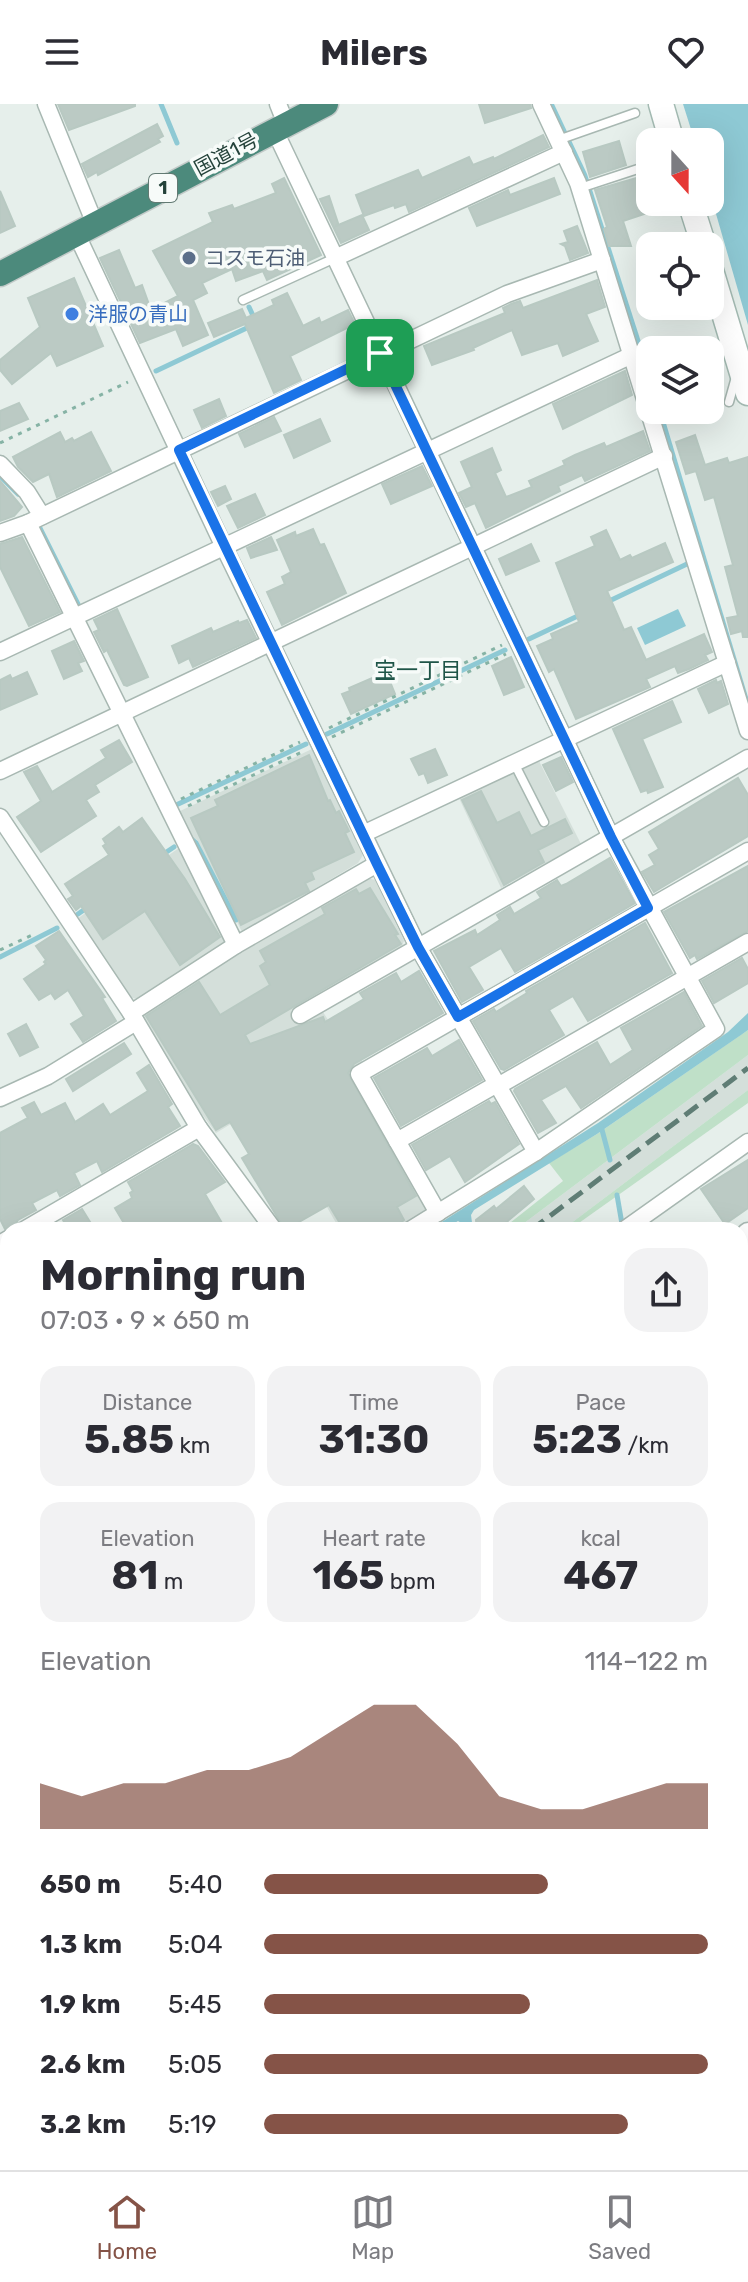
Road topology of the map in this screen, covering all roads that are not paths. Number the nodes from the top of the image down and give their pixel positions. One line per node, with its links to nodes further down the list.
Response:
1 (46, 104): 11 (street)
2 (326, 104): 6 (highway, 国道1号 / 1)
3 (541, 104): 8 (street)
4 (661, 104): 7 (main road)
5 (635, 113): 8 (lane)
6 (279, 119): 11 (highway, 国道1号 / 1); 12 (street)
7 (668, 128)
8 (564, 142): 10 (street); 12 (street)
9 (636, 170): 10 (lane)
10 (585, 186): 13 (street)
11 (85, 228): 14 (highway, 国道1号 / 1); 20 (street)
12 (335, 258): 15 (lane); 17 (street)
13 (602, 260): 17 (street); 18 (street)
14 (0, 274)
15 (243, 300)
16 (724, 314): 19 (main road)
17 (380, 353): 20 (street); 21 (street)
18 (632, 355): 21 (street); 22 (street)
19 (738, 398)
20 (179, 450): 24 (street); 26 (street)
21 (427, 451): 26 (street); 27 (street)
22 (664, 456): 27 (street); 31 (street)
23 (0, 464): 24 (street)
24 (35, 520): 25 (street); 28 (street)
25 (0, 533)
26 (224, 547): 28 (street); 29 (street)
27 (473, 547): 29 (street); 34 (street)
28 (75, 617): 30 (street); 32 (street)
29 (270, 643): 32 (street); 40 (street)
30 (0, 652)
31 (727, 663): 33 (street); 34 (street)
32 (122, 713): 37 (street); 46 (street)
33 (748, 731)
34 (565, 740): 36 (street); 41 (street)
35 (747, 761): 41 (street)
36 (514, 763): 39 (lane); 40 (street)
37 (0, 771)
38 (0, 818): 51 (street)
39 (544, 822)
40 (363, 834): 43 (street)
41 (611, 837): 44 (street); 47 (street)
42 (748, 851): 44 (street)
43 (377, 864): 46 (street); 47 (street)
44 (648, 908): 48 (street); 50 (street)
45 (748, 942): 48 (street)
46 (236, 945): 51 (street)
47 (418, 947): 49 (street); 50 (street)
48 (687, 977): 52 (street); 57 (street)
49 (300, 1015)
50 (458, 1017): 52 (street); 55 (street)
51 (133, 1018): 53 (street); 54 (street)
52 (498, 1085): 55 (street); 57 (street)
53 (0, 1098)
54 (199, 1128): 59 (street); 60 (street)
55 (397, 1141): 58 (street)
56 (748, 1142): 62 (street)
57 (536, 1152): 58 (street)
58 (438, 1213): 61 (street)
59 (38, 1222)
60 (265, 1222)
61 (423, 1222)
62 (635, 1222)

